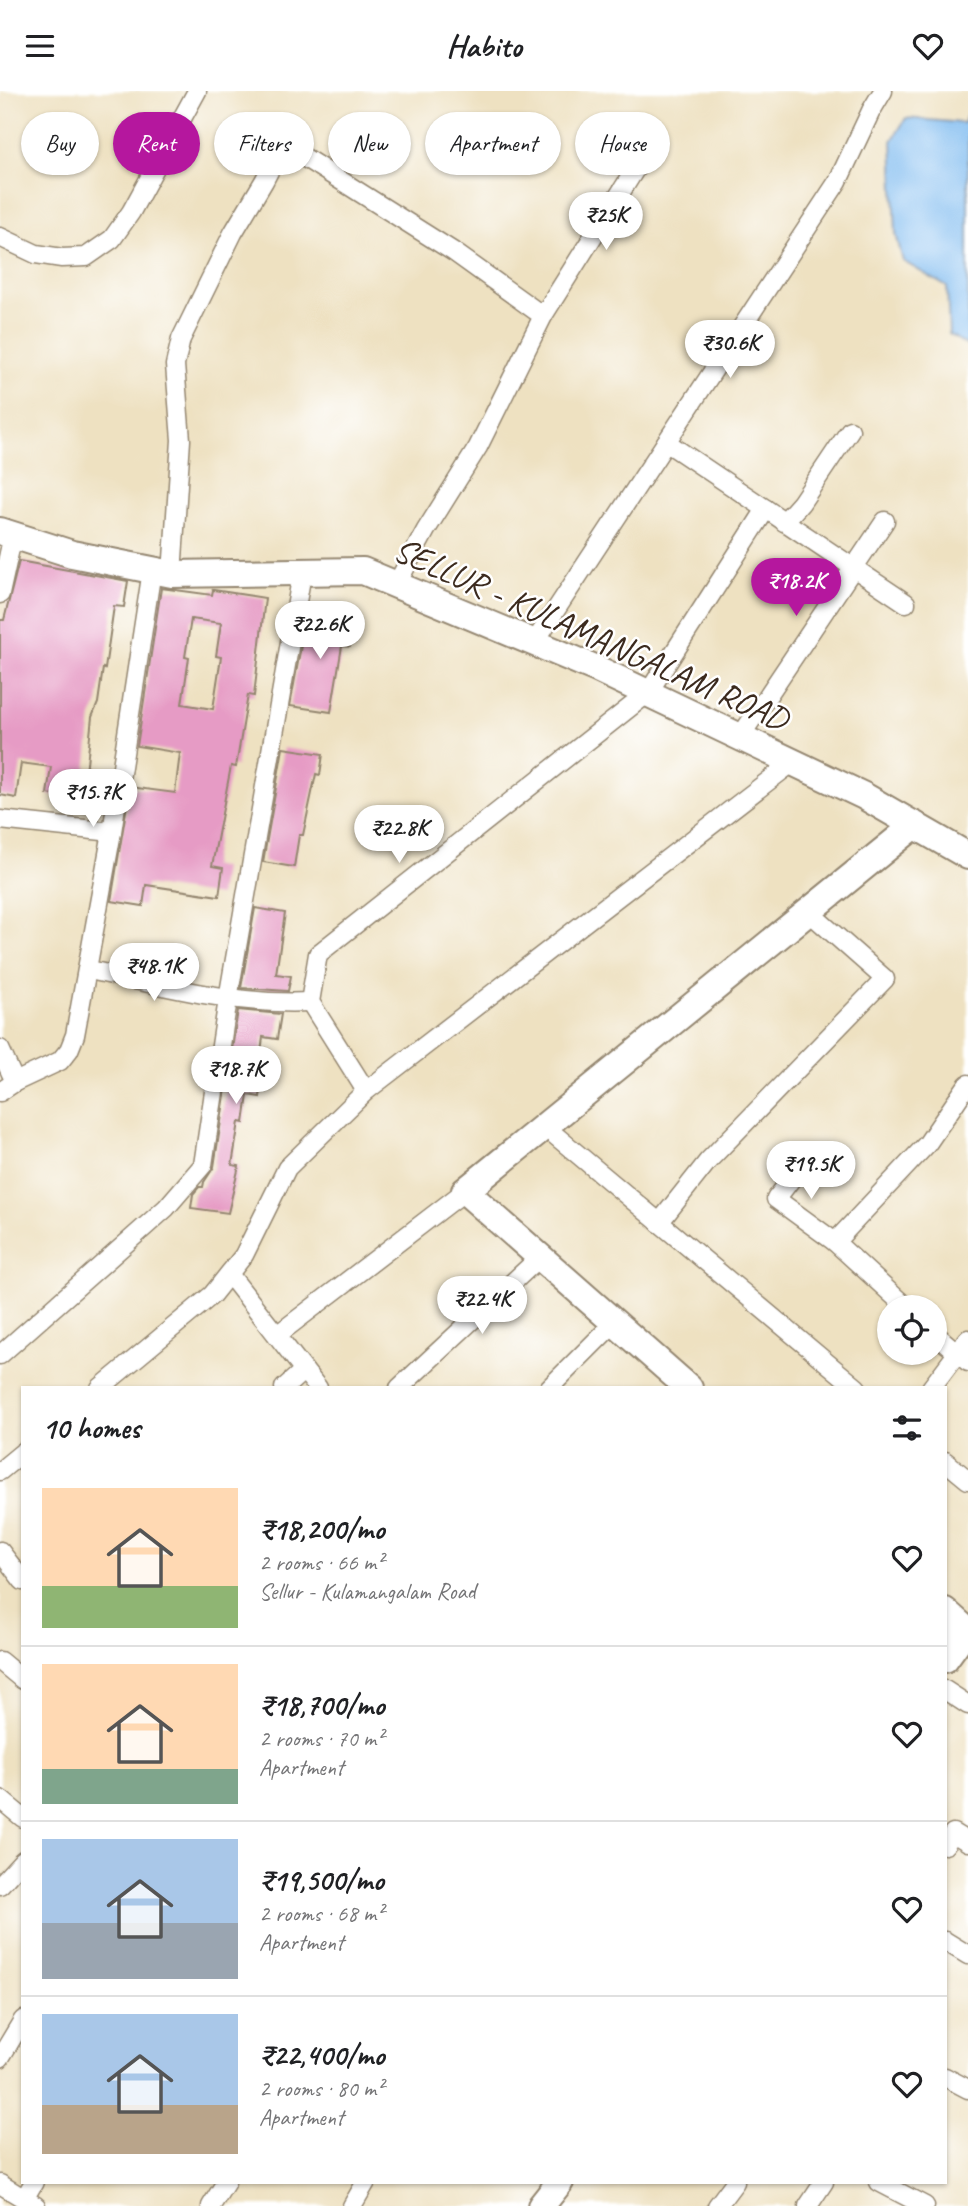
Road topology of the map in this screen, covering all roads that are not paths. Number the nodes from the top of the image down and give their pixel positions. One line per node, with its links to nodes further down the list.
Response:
1 (197, 91): 4 (street)
2 (883, 91): 7 (street)
3 (631, 175): 5 (street)
4 (2, 243)
5 (543, 316): 13 (street); 15 (street)
6 (850, 430): 10 (street)
7 (666, 442): 8 (street); 18 (street)
8 (766, 509): 10 (street); 19 (street)
9 (885, 521): 12 (street)
10 (785, 522): 12 (street)
11 (7, 533): 13 (main road, SELLUR - KULAMANGALAM ROAD); 16 (street)
12 (853, 568): 17 (street); 20 (street)
13 (162, 572): 14 (main road, SELLUR - KULAMANGALAM ROAD); 24 (street)
14 (302, 573): 15 (main road, SELLUR - KULAMANGALAM ROAD); 28 (street)
15 (396, 585): 18 (main road, SELLUR - KULAMANGALAM ROAD)
16 (0, 594)
17 (906, 603)
18 (534, 643): 19 (main road, SELLUR - KULAMANGALAM ROAD)
19 (648, 693): 20 (main road, SELLUR - KULAMANGALAM ROAD); 29 (street)
20 (740, 737): 21 (main road, SELLUR - KULAMANGALAM ROAD)
21 (793, 762): 23 (main road, SELLUR - KULAMANGALAM ROAD); 33 (street)
22 (0, 820): 24 (street)
23 (915, 825): 25 (main road, SELLUR - KULAMANGALAM ROAD); 26 (main road)
24 (112, 832): 27 (street)
25 (968, 856)
26 (808, 912): 34 (main road); 37 (street)
27 (89, 970): 28 (street); 32 (street)
28 (228, 999): 29 (street); 46 (street)
29 (310, 1002): 33 (street)
30 (0, 1049): 32 (street)
31 (968, 1084): 38 (street)
32 (7, 1087)
33 (366, 1091): 40 (street)
34 (544, 1126): 36 (main road); 37 (street)
35 (809, 1156): 38 (street)
36 (465, 1191): 39 (main road); 43 (street)
37 (659, 1223): 55 (street)
38 (835, 1242): 41 (street)
39 (540, 1257): 42 (main road); 52 (street)
40 (229, 1274): 43 (street); 49 (street)
41 (893, 1295)
42 (615, 1322): 53 (street); 54 (main road)
43 (277, 1335): 48 (street)
44 (968, 1339): 47 (street)
45 (947, 1345): 47 (street)
46 (0, 1355)
47 (962, 1358): 56 (street)
48 (304, 1370): 50 (street); 51 (street)
49 (102, 1386)
50 (286, 1386)
51 (316, 1386)
52 (401, 1386)
53 (550, 1386)
54 (687, 1386)
55 (854, 1386)
56 (933, 1386)
57 (21, 1455): 59 (street)
58 (947, 1463): 60 (street)
59 (0, 1471)
60 (968, 1480)
61 (0, 1551): 62 (street)
62 (21, 1578)
63 (947, 1613): 64 (main road)
64 (967, 1630): 65 (main road)
65 (947, 1656)
66 (0, 1661): 67 (street)
67 (21, 1678)
68 (947, 1691): 69 (street)
69 (968, 1705)
70 (0, 1799): 71 (street)
71 (21, 1816)
72 (947, 1842): 73 (street)
73 (968, 1842)
74 (21, 1862): 75 (street)
75 (0, 1885)
76 (947, 1942): 77 (street)
77 (968, 1955)
78 (21, 2023): 79 (street)
79 (0, 2058)
80 (947, 2078): 81 (street)
81 (968, 2089)
82 (0, 2184): 90 (street)
83 (34, 2184): 90 (street)
84 (225, 2184): 92 (street)
85 (365, 2184): 93 (street)
86 (558, 2184): 94 (main road)
87 (734, 2184): 95 (street)
88 (823, 2184): 96 (street)
89 (882, 2184): 91 (street)
90 (30, 2202)
91 (921, 2205)
92 (211, 2206)
93 (352, 2206)
94 (541, 2206)
95 (717, 2206)
96 (808, 2206)

